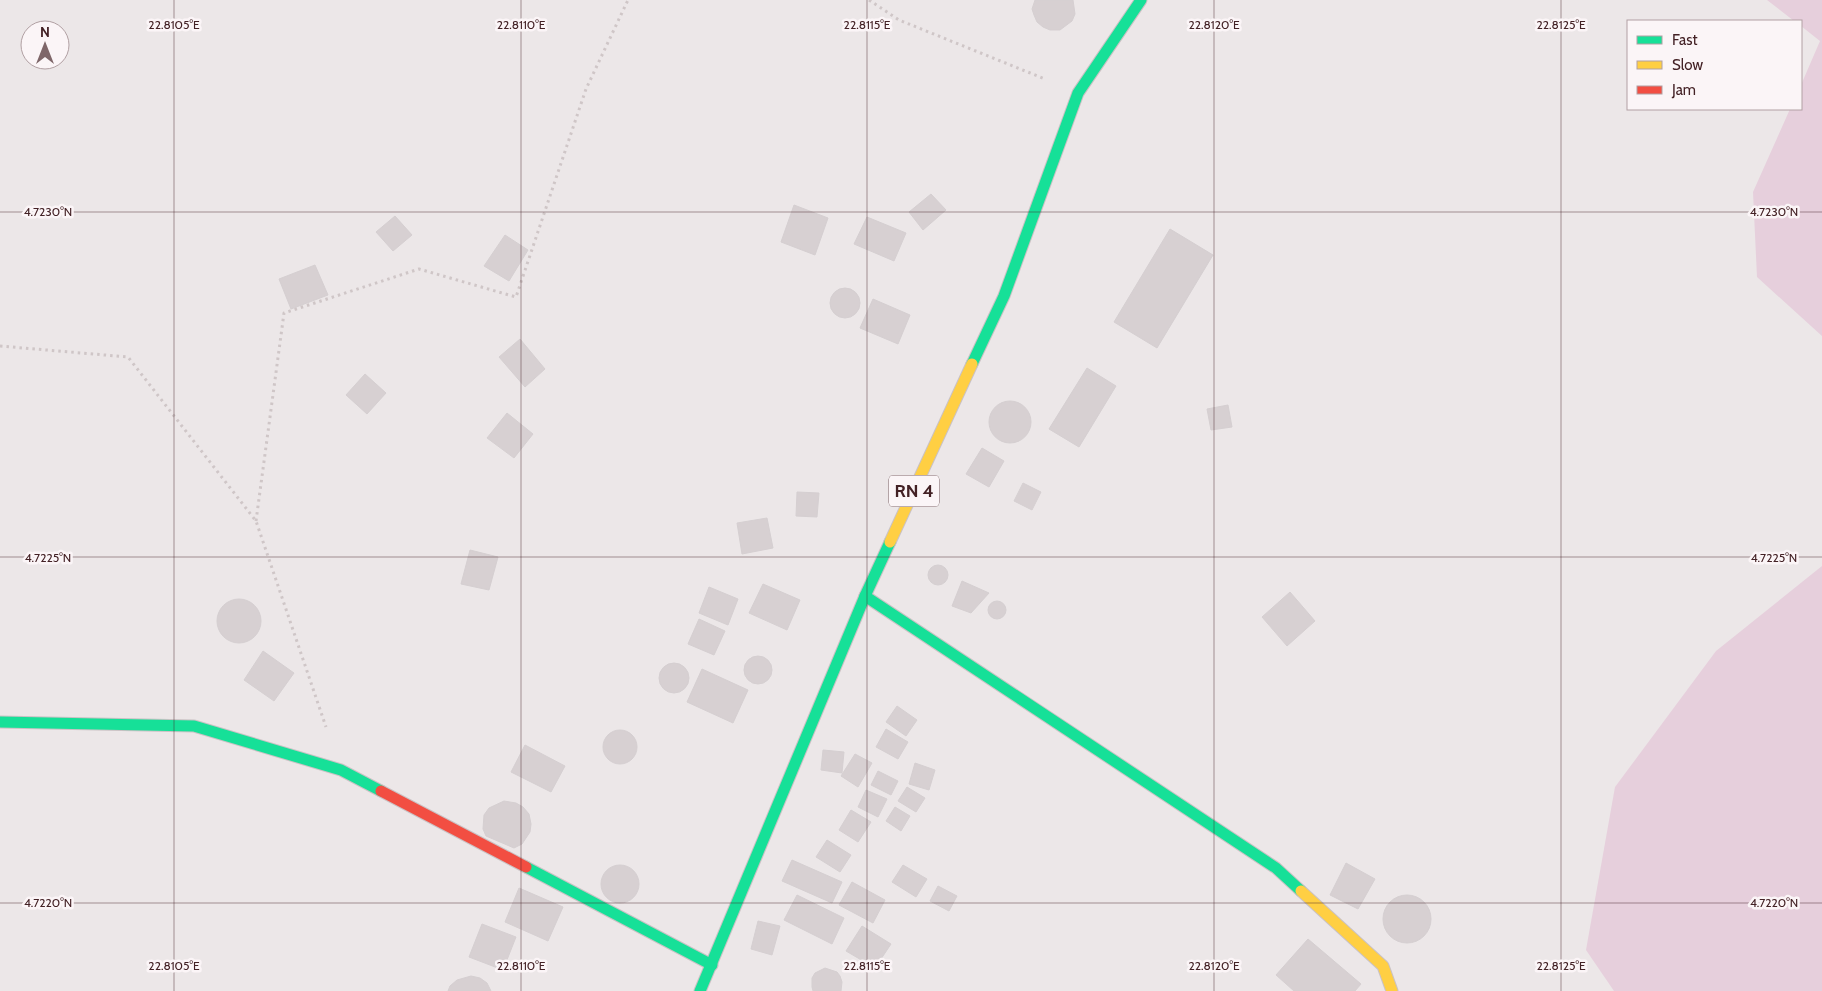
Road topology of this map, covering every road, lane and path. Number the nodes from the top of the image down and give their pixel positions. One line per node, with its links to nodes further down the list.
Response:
1 (628, 0): 6 (path)
2 (869, 0): 4 (path)
3 (1141, 0): 4 (main road, RN 4)
4 (1078, 93): 7 (main road, RN 4)
5 (0, 346): 6 (path)
6 (256, 521): 9 (path)
7 (865, 596): 10 (main road, RN 4); 12 (main road)
8 (0, 722): 9 (main road)
9 (341, 770): 10 (main road)
10 (712, 965): 11 (main road, RN 4)
11 (700, 991)
12 (1392, 991)

